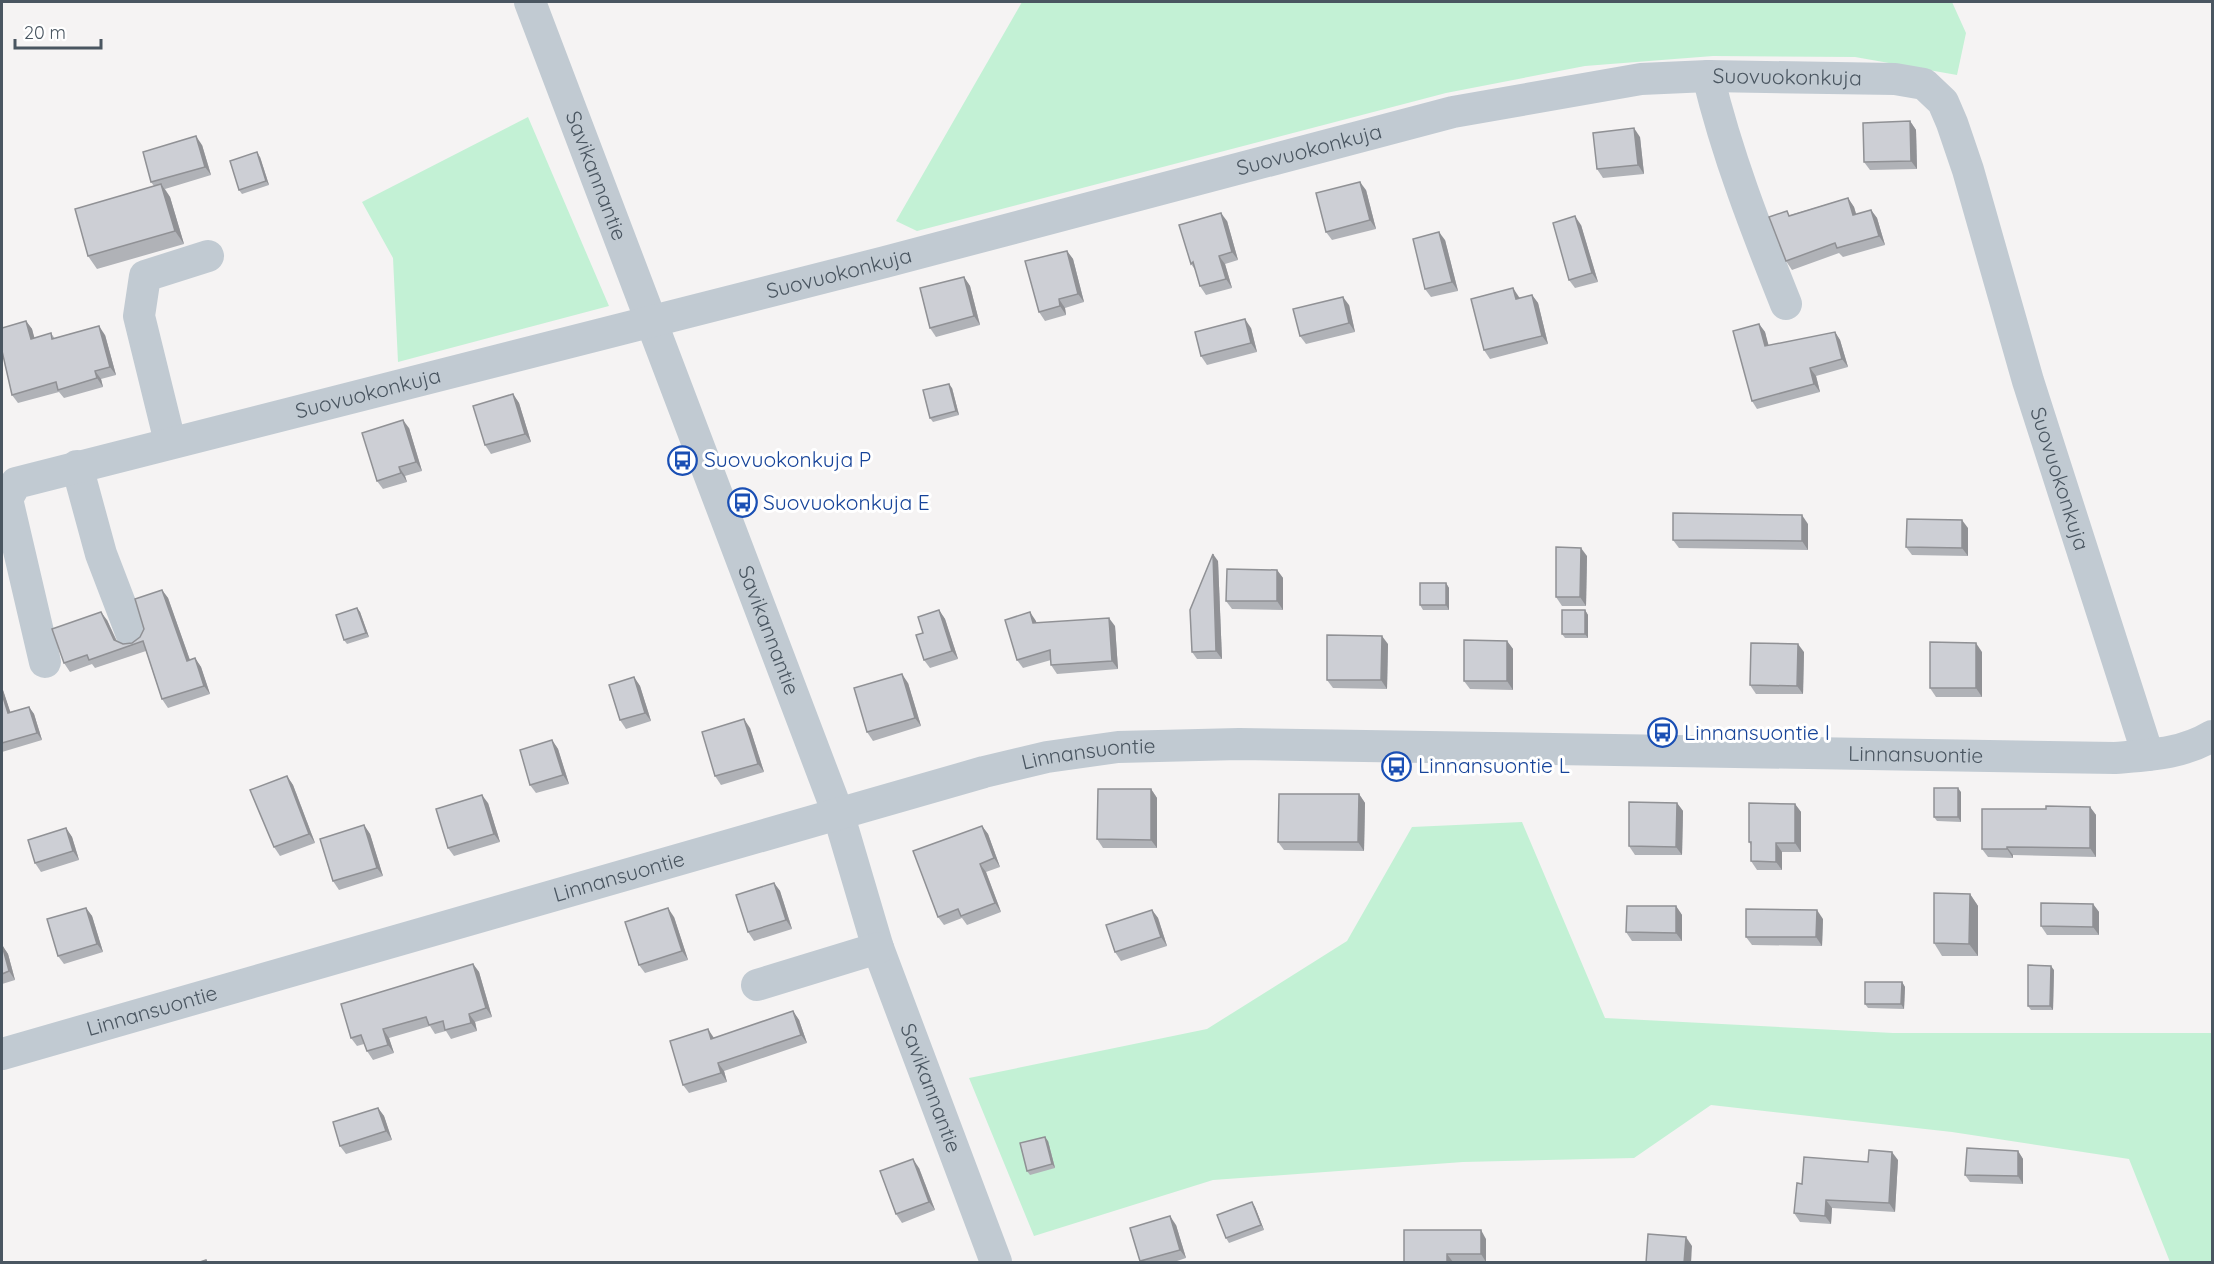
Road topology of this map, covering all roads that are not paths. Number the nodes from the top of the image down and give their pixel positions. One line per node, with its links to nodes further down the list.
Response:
1 (530, 2): 5 (street, Savikannantie)
2 (1708, 76): 4 (street); 5 (street, Suovuokonkuja); 11 (street, Suovuokonkuja)
3 (208, 256): 6 (street)
4 (1786, 304)
5 (652, 321): 6 (street, Suovuokonkuja); 12 (street, Savikannantie)
6 (170, 442): 7 (street, Suovuokonkuja)
7 (77, 466): 8 (street); 9 (street, Suovuokonkuja)
8 (132, 635)
9 (45, 662)
10 (2212, 736): 11 (street, Linnansuontie)
11 (2148, 755): 12 (street, Linnansuontie)
12 (839, 816): 13 (street, Savikannantie); 15 (street, Linnansuontie)
13 (878, 948): 14 (street); 16 (street, Savikannantie)
14 (757, 985)
15 (2, 1054)
16 (996, 1263)

